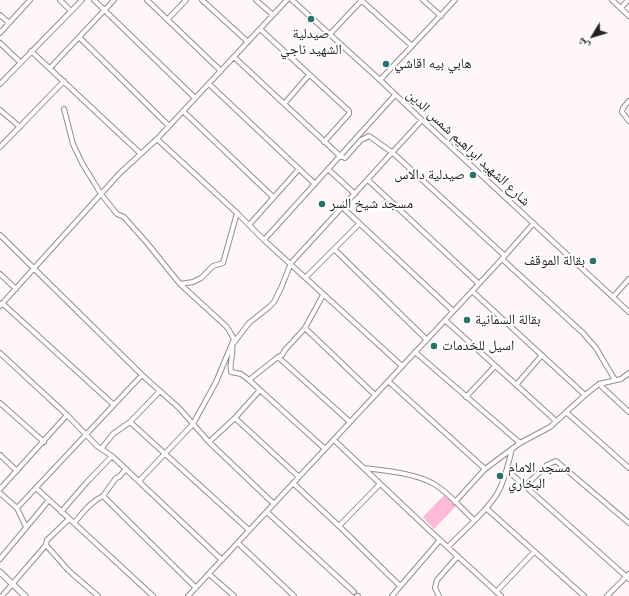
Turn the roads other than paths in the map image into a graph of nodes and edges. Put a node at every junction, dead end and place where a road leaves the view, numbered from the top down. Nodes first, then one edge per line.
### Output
1 (30, 0) edge
2 (60, 0) edge
3 (82, 0) edge
4 (94, 0) edge
5 (114, 0) edge
6 (147, 0) edge
7 (186, 0) edge
8 (202, 0) edge
9 (256, 0) edge
10 (287, 0) edge
11 (292, 0) edge
12 (361, 0) edge
13 (423, 0) edge
14 (455, 0) edge
15 (612, 0) edge
16 (628, 0) edge
17 (621, 8) junction
18 (104, 10) junction
19 (71, 11) junction
20 (0, 15) edge
21 (273, 15) junction
22 (441, 16) junction
23 (629, 16) edge
24 (168, 19) junction
25 (9, 23) junction
26 (260, 29) junction
27 (0, 32) edge
28 (330, 34) junction
29 (79, 37) junction
30 (248, 42) junction
31 (0, 43) edge
32 (412, 46) junction
33 (32, 51) junction
34 (234, 57) junction
35 (20, 62) junction
36 (50, 68) junction
37 (221, 71) junction
38 (309, 76) junction
39 (380, 80) junction
40 (64, 81) junction
41 (0, 84) edge
42 (209, 84) junction
43 (395, 95) junction
44 (195, 98) junction
45 (629, 101) edge
46 (284, 104) junction
47 (64, 109) dead end
48 (0, 110) edge
49 (183, 111) junction
50 (422, 120) junction
51 (629, 121) edge
52 (169, 126) junction
53 (20, 127) junction
54 (157, 139) junction
55 (324, 142) junction
56 (0, 147) edge
57 (394, 153) junction
58 (140, 154) junction
59 (340, 156) junction
60 (299, 169) junction
61 (328, 169) junction
62 (368, 180) junction
63 (315, 184) junction
64 (101, 194) junction
65 (355, 194) junction
66 (273, 197) junction
67 (342, 207) junction
68 (237, 213) junction
69 (360, 224) junction
70 (533, 224) junction
71 (249, 225) junction
72 (0, 235) edge
73 (264, 240) junction
74 (334, 249) junction
75 (503, 258) junction
76 (291, 263) junction
77 (35, 268) junction
78 (0, 274) edge
79 (306, 277) junction
80 (629, 280) edge
81 (180, 284) junction
82 (479, 284) junction
83 (16, 289) junction
84 (472, 291) junction
85 (323, 295) junction
86 (613, 297) junction
87 (1, 305) edge
88 (453, 311) junction
89 (629, 312) edge
90 (445, 320) junction
91 (305, 328) junction
92 (427, 340) junction
93 (232, 345) junction
94 (0, 352) edge
95 (415, 352) junction
96 (542, 355) junction
97 (278, 357) junction
98 (402, 366) junction
99 (496, 366) junction
100 (629, 373) edge
101 (142, 375) junction
102 (250, 380) junction
103 (615, 380) junction
104 (388, 381) junction
105 (599, 384) junction
106 (516, 385) junction
107 (260, 390) junction
108 (160, 391) junction
109 (375, 395) junction
110 (585, 395) junction
111 (466, 397) junction
112 (0, 403) edge
113 (114, 405) junction
114 (566, 412) junction
115 (629, 412) edge
116 (67, 415) junction
117 (235, 418) junction
118 (556, 421) junction
119 (130, 422) junction
120 (350, 422) junction
121 (193, 424) junction
122 (85, 435) junction
123 (334, 440) junction
124 (44, 442) junction
125 (209, 442) junction
126 (520, 443) junction
127 (101, 449) junction
128 (325, 449) junction
129 (512, 449) junction
130 (165, 453) junction
131 (0, 455) edge
132 (112, 456) junction
133 (364, 468) junction
134 (629, 468) edge
135 (126, 469) junction
136 (485, 469) junction
137 (507, 470) junction
138 (17, 472) junction
139 (299, 477) junction
140 (139, 481) junction
141 (293, 483) junction
142 (380, 484) junction
143 (525, 486) junction
144 (36, 488) junction
145 (0, 489) edge
146 (0, 493) edge
147 (103, 496) junction
148 (49, 500) junction
149 (455, 502) junction
150 (274, 504) junction
151 (17, 508) junction
152 (486, 508) junction
153 (61, 512) junction
154 (267, 512) junction
155 (69, 519) junction
156 (474, 520) junction
157 (74, 523) junction
158 (629, 523) edge
159 (339, 526) junction
160 (26, 527) junction
161 (249, 530) junction
162 (440, 540) junction
163 (238, 543) junction
164 (46, 545) junction
165 (448, 547) junction
166 (534, 552) junction
167 (458, 556) junction
168 (0, 559) edge
169 (222, 560) junction
170 (0, 572) edge
171 (210, 574) junction
172 (628, 577) edge
173 (13, 584) junction
174 (400, 586) junction
175 (196, 588) junction
176 (192, 592) junction
177 (496, 592) junction
178 (356, 595) edge
179 (2, 596) edge
180 (25, 596) edge
181 (98, 596) edge
182 (153, 596) edge
183 (188, 596) edge
184 (197, 596) edge
185 (234, 596) edge
186 (294, 596) edge
187 (392, 596) edge
188 (439, 596) edge
189 (501, 596) edge
190 (584, 596) edge
191 (607, 596) edge

1 - 25 street
2 - 19 street
3 - 19 street
4 - 18 street
5 - 18 street
6 - 24 street
7 - 24 street
8 - 30 street
9 - 21 street
10 - 21 street
11 - 28 street, شارع الشهيد ابراهيم شمس الدين
12 - 28 street
12 - 32 street
13 - 22 street
14 - 22 street
15 - 17 street
16 - 17 street
17 - 23 street
18 - 29 street
18 - 44 street
19 - 33 street
20 - 25 street
21 - 26 street
22 - 32 street
24 - 37 street
25 - 27 street
26 - 30 street
26 - 38 street
28 - 39 street, شارع الشهيد ابراهيم شمس الدين
29 - 36 street
29 - 52 street
30 - 34 street
31 - 35 street
32 - 39 street
33 - 35 street
33 - 36 street
34 - 37 street
34 - 46 street
35 - 41 street
36 - 40 street
37 - 42 street
38 - 46 street
38 - 55 street
39 - 43 street, شارع الشهيد ابراهيم شمس الدين
40 - 53 street
40 - 58 street
42 - 44 street
42 - 60 street
43 - 50 street, شارع الشهيد ابراهيم شمس الدين
43 - 59 street
44 - 49 street
45 - 51 street
46 - 55 street
47 - 64 street
48 - 53 street
49 - 52 street
49 - 66 street
50 - 57 street
50 - 70 street, شارع الشهيد ابراهيم شمس الدين
52 - 54 street
53 - 56 street
54 - 58 street
54 - 68 street
55 - 59 street
57 - 59 street
57 - 62 street
57 - 75 street
58 - 64 street
59 - 61 street
60 - 63 street
60 - 66 street
61 - 63 street
61 - 65 street
62 - 65 street
62 - 82 street
63 - 73 street
64 - 77 street
64 - 81 street
65 - 67 street
66 - 71 street
67 - 69 street
67 - 76 street
68 - 71 street
68 - 81 street
69 - 74 street
69 - 88 street
70 - 75 street
70 - 86 street, شارع الشهيد ابراهيم شمس الدين
71 - 73 street
72 - 77 street
73 - 76 street
74 - 79 street
74 - 92 street
75 - 82 street
75 - 103 street
76 - 79 street
76 - 93 street
77 - 83 street
77 - 101 street
78 - 83 street
79 - 85 street
80 - 86 street
81 - 93 street
82 - 84 street
83 - 87 street
84 - 88 street
84 - 96 street
85 - 91 street
85 - 98 street
86 - 89 street, شارع الشهيد ابراهيم شمس الدين
87 - 113 street
88 - 90 street
90 - 92 street
90 - 99 street
91 - 97 street
91 - 109 street
92 - 95 street
93 - 102 street
93 - 121 street
94 - 116 street
95 - 98 street
95 - 111 street
96 - 106 street
96 - 110 street
97 - 102 street
97 - 120 street
98 - 104 street
99 - 106 street
99 - 111 street
100 - 103 street
101 - 108 street
101 - 113 street
102 - 107 street
103 - 105 street
104 - 109 street
104 - 136 street
105 - 110 street
105 - 115 street
106 - 118 street
107 - 117 street
107 - 128 street
108 - 119 street
108 - 121 street
109 - 120 street
110 - 114 street
111 - 126 street
112 - 124 street
113 - 122 street
114 - 118 street
114 - 134 street
116 - 122 street
116 - 124 street
117 - 125 street
117 - 139 street
118 - 126 street
119 - 127 street
119 - 130 street
120 - 123 street
121 - 125 street
121 - 130 street
122 - 127 street
122 - 144 street
123 - 128 street
123 - 133 street
124 - 138 street
125 - 150 street
126 - 129 street
127 - 132 street
128 - 139 street
129 - 136 street
129 - 137 street
130 - 140 street
130 - 161 street
131 - 138 street
132 - 135 street
132 - 153 street
133 - 142 street
133 - 149 street
135 - 140 street
135 - 147 street
136 - 149 street
137 - 143 street
137 - 152 street
138 - 145 street
139 - 141 street
140 - 169 street
141 - 150 street
141 - 159 street
142 - 159 street
142 - 162 street
143 - 158 street
143 - 172 street
144 - 148 street
144 - 151 street
146 - 151 street
147 - 157 street
147 - 175 street
148 - 153 street
148 - 160 street
149 - 156 street
150 - 154 street
151 - 160 street
152 - 156 street
152 - 166 street
153 - 155 street
154 - 161 street
154 - 178 street
155 - 157 street
155 - 164 street
156 - 165 street
157 - 182 street
159 - 174 street
160 - 168 street
161 - 163 street
162 - 165 street
162 - 174 street
163 - 169 street
163 - 186 street
164 - 173 street
164 - 181 street
165 - 167 street
166 - 177 street
166 - 190 street
167 - 177 street
167 - 188 street
169 - 171 street
170 - 173 street
171 - 175 street
171 - 185 street
172 - 191 street
173 - 179 street
173 - 180 street
174 - 187 street
175 - 176 street
176 - 183 street
176 - 184 street
177 - 189 street

